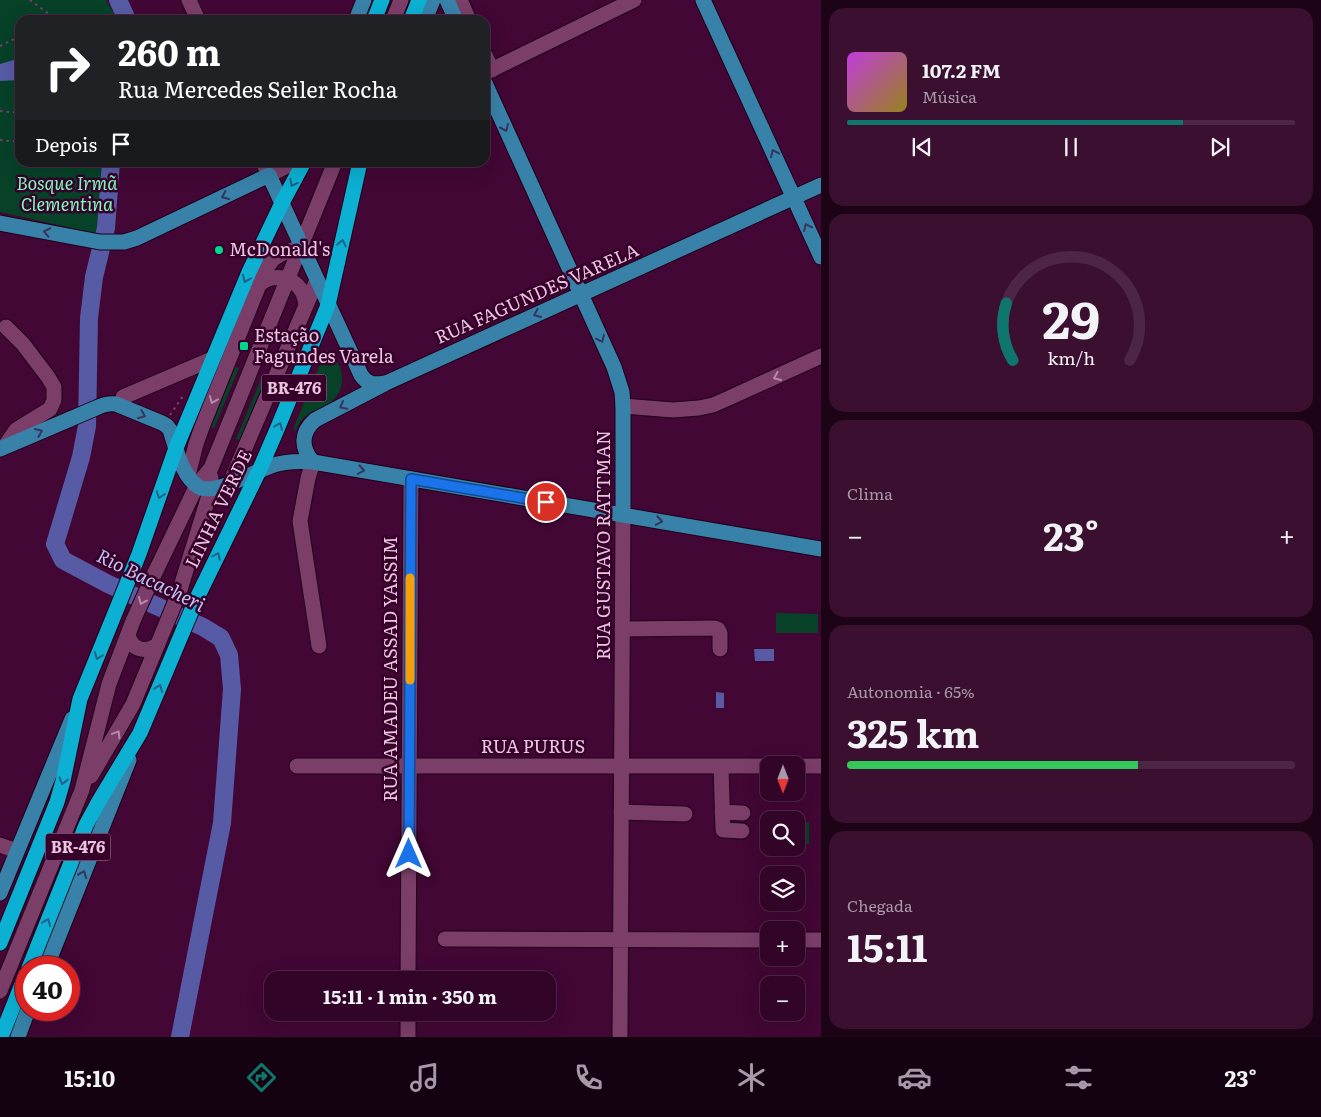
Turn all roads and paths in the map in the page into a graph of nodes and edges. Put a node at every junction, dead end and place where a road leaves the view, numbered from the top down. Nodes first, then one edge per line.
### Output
1 (30, 0) edge
2 (189, 0) edge
3 (364, 0) edge
4 (382, 0) edge
5 (401, 0) edge
6 (419, 0) edge
7 (433, 0) edge
8 (447, 0) edge
9 (460, 0) edge
10 (634, 0) edge
11 (704, 0) edge
12 (49, 15) edge
13 (196, 15) edge
14 (358, 15) edge
15 (376, 15) edge
16 (395, 15) edge
17 (412, 15) edge
18 (427, 15) edge
19 (454, 15) edge
20 (467, 15) edge
21 (15, 38) edge
22 (0, 46) edge
23 (490, 74) edge
24 (490, 83) edge
25 (0, 111) edge
26 (15, 112) edge
27 (0, 140) edge
28 (15, 142) edge
29 (301, 167) edge
30 (333, 167) edge
31 (359, 167) edge
32 (366, 167) edge
33 (266, 169) edge
34 (821, 185) edge
35 (794, 198) junction
36 (282, 203) junction
37 (348, 216) junction
38 (0, 223) edge
39 (302, 246) junction
40 (821, 256) edge
41 (288, 279) junction
42 (317, 280) junction
43 (259, 285) junction
44 (581, 294) junction
45 (306, 304) junction
46 (328, 305) junction
47 (6, 327) dead end
48 (821, 356) edge
49 (212, 358) junction
50 (386, 383) junction
51 (185, 394) dead end
52 (123, 397) dead end
53 (623, 406) junction
54 (170, 415) dead end
55 (196, 444) junction
56 (3, 448) edge
57 (176, 448) junction
58 (240, 458) junction
59 (313, 462) junction
60 (212, 468) junction
61 (260, 470) junction
62 (411, 479) junction
63 (199, 483) junction
64 (230, 483) junction
65 (623, 515) junction
66 (821, 549) edge
67 (131, 628) junction
68 (622, 629) junction
69 (160, 638) junction
70 (319, 646) dead end
71 (720, 649) dead end
72 (80, 699) junction
73 (140, 733) junction
74 (297, 766) dead end
75 (410, 766) junction
76 (622, 766) junction
77 (721, 766) junction
78 (760, 766) edge
79 (805, 766) edge
80 (821, 766) edge
81 (82, 790) junction
82 (621, 812) junction
83 (722, 812) junction
84 (743, 813) dead end
85 (685, 814) dead end
86 (742, 831) dead end
87 (0, 844) edge
88 (17, 851) junction
89 (4, 872) edge
90 (0, 893) edge
91 (445, 939) dead end
92 (620, 939) junction
93 (760, 940) edge
94 (805, 940) edge
95 (821, 940) edge
96 (0, 943) edge
97 (34, 956) edge
98 (51, 956) edge
99 (408, 971) edge
100 (0, 991) edge
101 (15, 1002) edge
102 (24, 1021) edge
103 (408, 1021) edge
104 (18, 1036) edge
105 (1, 1037) edge
106 (408, 1037) edge
107 (620, 1037) edge

1 - 12 path
2 - 13 street
3 - 14 main road
4 - 15 highway
5 - 16 street
6 - 17 highway
7 - 18 main road
8 - 19 main road
9 - 20 street
10 - 23 street
35 -> 11 main road
21 - 22 path
24 -> 44 main road, RUA GUSTAVO RATTMAN
25 - 26 path
27 - 28 path
29 -> 36 highway, BR-476
30 - 39 street
31 - 37 highway, LINHA VERDE / BR-476
32 - 37 main road
33 - 36 main road
33 -> 38 main road
34 - 35 main road, RUA FAGUNDES VARELA
40 -> 35 main road
35 - 44 main road, RUA FAGUNDES VARELA
36 - 39 main road
36 -> 49 highway, BR-476
46 -> 37 highway, LINHA VERDE / BR-476
39 - 41 street
39 - 42 main road
39 - 43 street
41 - 43 street
41 - 45 street
41 - 60 street
42 - 45 street
42 - 46 main road
43 -> 55 street
44 -> 50 main road, RUA FAGUNDES VARELA
44 -> 53 main road, RUA GUSTAVO RATTMAN
45 - 58 street
46 - 50 main road
61 -> 46 highway, LINHA VERDE / BR-476
47 - 56 street
48 -> 53 street
49 - 52 street
49 - 57 highway, BR-476
50 -> 59 main road, RUA FAGUNDES VARELA
51 - 54 path
53 - 65 main road, RUA GUSTAVO RATTMAN
55 - 60 street
55 - 63 street
56 -> 57 main road
57 - 63 main road
57 -> 72 highway, BR-476
58 - 60 street
58 - 64 street
59 - 61 main road
59 -> 62 main road
59 - 70 street
60 - 63 street
61 - 64 main road
73 -> 61 highway, LINHA VERDE / BR-476
62 - 65 main road
62 - 75 street, RUA AMADEU ASSAD YASSIM
63 - 64 main road
63 -> 67 street
63 - 69 street
65 -> 66 main road
65 - 68 street, RUA GUSTAVO RATTMAN
67 - 69 street
67 - 81 street
68 - 71 street
68 - 76 street, RUA GUSTAVO RATTMAN
81 -> 69 street
72 - 88 main road
72 -> 96 highway, BR-476
97 -> 73 highway, LINHA VERDE / BR-476
98 -> 73 main road
74 - 75 street, RUA PURUS
75 - 76 street, RUA PURUS
75 - 99 street, RUA AMADEU ASSAD YASSIM
76 - 77 street, RUA PURUS
76 - 82 street, RUA GUSTAVO RATTMAN
77 - 78 street, RUA PURUS
77 - 83 street
79 - 80 street
81 - 100 street
82 - 85 street
82 - 92 street, RUA GUSTAVO RATTMAN
83 - 84 street
83 - 86 street
87 - 88 street
88 - 89 main road
89 - 90 main road
91 - 92 street
92 - 93 street
92 - 107 street, RUA GUSTAVO RATTMAN
94 - 95 street
101 - 105 highway
102 - 104 main road
103 - 106 street

